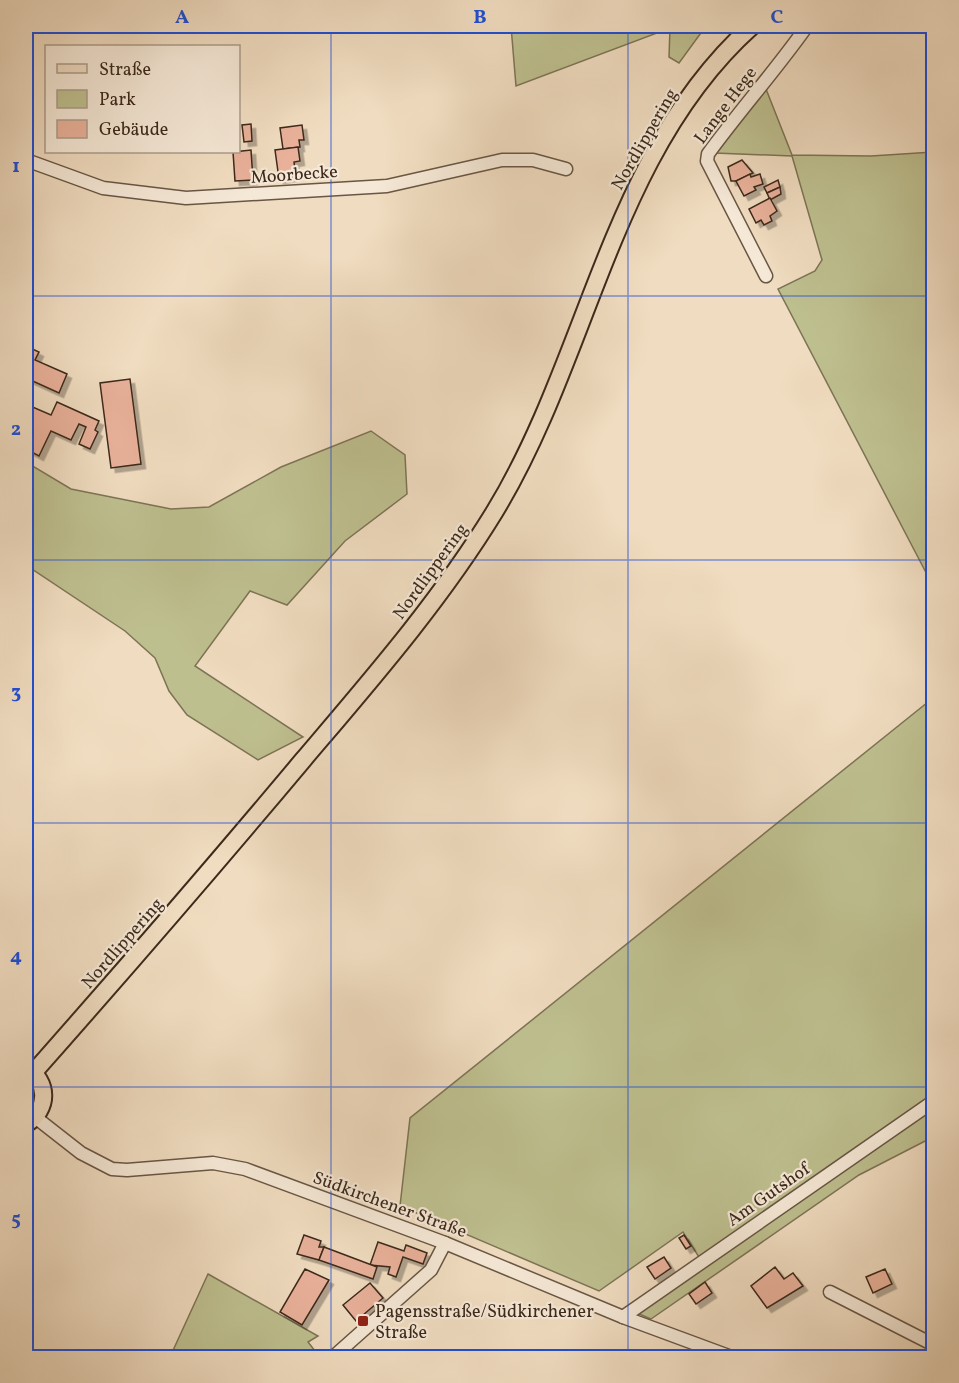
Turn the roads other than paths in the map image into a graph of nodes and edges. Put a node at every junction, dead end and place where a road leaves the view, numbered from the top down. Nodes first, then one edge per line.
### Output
1 (752, 26) edge
2 (807, 26) edge
3 (26, 160) edge
4 (566, 169) dead end
5 (766, 276) dead end
6 (30, 1069) edge
7 (933, 1101) edge
8 (30, 1120) edge
9 (445, 1243) junction
10 (830, 1292) dead end
11 (623, 1317) junction
12 (933, 1345) edge
13 (332, 1358) edge
14 (734, 1358) edge

1 - 6 main road, Nordlippering
2 - 5 street, Lange Hege
3 - 4 street, Moorbecke
6 - 8 main road
7 - 11 street, Am Gutshof
8 - 9 street, Südkirchener Straße
9 - 11 street, Südkirchener Straße
9 - 13 street
10 - 12 street
11 - 14 street, Südkirchener Straße

